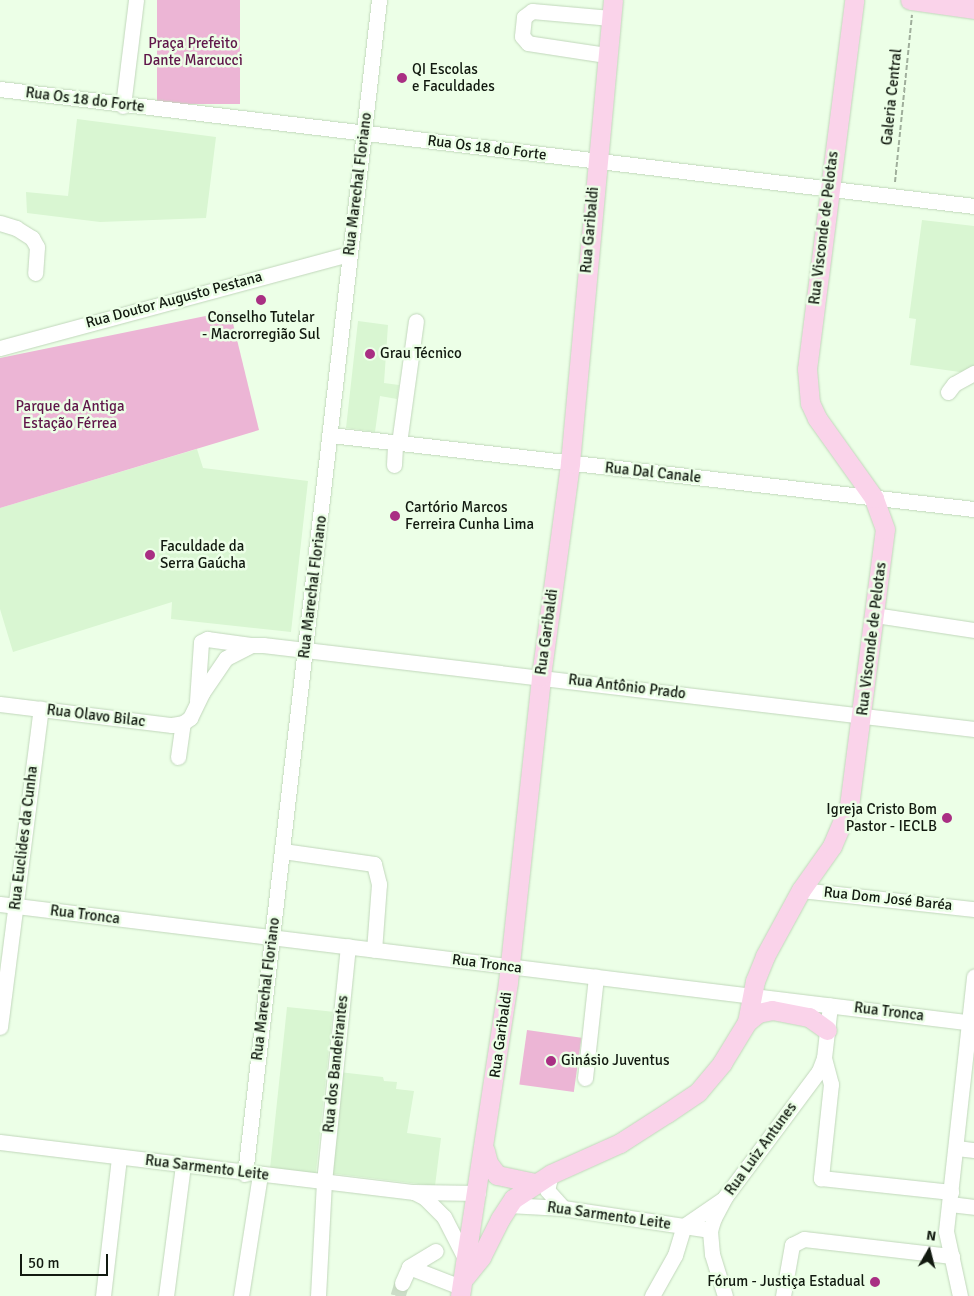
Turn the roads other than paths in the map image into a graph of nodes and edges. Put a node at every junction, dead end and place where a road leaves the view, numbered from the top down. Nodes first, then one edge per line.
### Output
1 (136, 0) edge
2 (380, 0) edge
3 (854, 0) edge
4 (912, 0) edge
5 (974, 8) edge
6 (612, 9) edge
7 (606, 55) junction
8 (0, 89) edge
9 (123, 106) junction
10 (363, 133) junction
11 (596, 162) junction
12 (828, 189) junction
13 (974, 206) edge
14 (0, 223) edge
15 (349, 254) junction
16 (35, 273) dead end
17 (416, 321) dead end
18 (0, 348) edge
19 (974, 373) edge
20 (948, 392) dead end
21 (331, 435) junction
22 (397, 443) junction
23 (570, 463) junction
24 (394, 465) dead end
25 (874, 498) junction
26 (974, 509) edge
27 (875, 616) junction
28 (974, 630) edge
29 (251, 645) junction
30 (306, 648) junction
31 (541, 676) junction
32 (197, 703) junction
33 (0, 704) edge
34 (41, 709) junction
35 (862, 718) junction
36 (187, 720) junction
37 (974, 729) edge
38 (178, 758) dead end
39 (283, 851) junction
40 (801, 890) junction
41 (0, 904) edge
42 (16, 906) junction
43 (974, 908) edge
44 (273, 938) junction
45 (348, 946) junction
46 (374, 950) junction
47 (510, 966) junction
48 (596, 977) junction
49 (974, 977) edge
50 (752, 996) junction
51 (830, 1005) junction
52 (748, 1022) junction
53 (971, 1022) edge
54 (0, 1027) edge
55 (826, 1030) junction
56 (824, 1058) junction
57 (585, 1078) dead end
58 (0, 1142) edge
59 (957, 1148) junction
60 (485, 1150) junction
61 (974, 1150) edge
62 (119, 1157) junction
63 (183, 1165) junction
64 (252, 1174) junction
65 (543, 1178) junction
66 (324, 1182) junction
67 (414, 1192) junction
68 (478, 1193) junction
69 (725, 1197) junction
70 (950, 1198) junction
71 (508, 1205) junction
72 (974, 1206) edge
73 (563, 1208) junction
74 (684, 1226) junction
75 (710, 1230) junction
76 (436, 1251) dead end
77 (952, 1256) junction
78 (409, 1267) junction
79 (464, 1281) edge
80 (402, 1283) tunnel mouth
81 (103, 1296) edge
82 (166, 1296) edge
83 (241, 1296) edge
84 (318, 1296) edge
85 (652, 1296) edge
86 (725, 1296) edge
87 (783, 1296) edge
88 (960, 1296) edge

1 - 9 street
2 - 10 street, Rua Marechal Floriano
3 - 12 main road, Rua Visconde de Pelotas
4 - 5 main road
6 - 7 main road, Rua Garibaldi
6 - 7 street
7 - 11 main road, Rua Garibaldi
8 - 9 street, Rua Os 18 do Forte
9 - 10 street, Rua Os 18 do Forte
10 - 11 street, Rua Os 18 do Forte
10 - 15 street, Rua Marechal Floriano
11 - 12 street, Rua Os 18 do Forte
11 - 23 main road, Rua Garibaldi
12 - 13 street, Rua Os 18 do Forte
12 - 25 main road, Rua Visconde de Pelotas
14 - 16 street
15 - 18 street, Rua Doutor Augusto Pestana
15 - 21 street, Rua Marechal Floriano
17 - 22 street
19 - 20 street
21 - 22 street, Rua Dal Canale
21 - 30 street, Rua Marechal Floriano
22 - 23 street, Rua Dal Canale
22 - 24 street
23 - 25 street, Rua Dal Canale
23 - 31 main road, Rua Garibaldi
25 - 26 street, Rua Dal Canale
25 - 27 main road, Rua Visconde de Pelotas
27 - 28 street
27 - 35 main road, Rua Visconde de Pelotas
29 - 30 street, Rua Antônio Prado
29 - 32 street, Rua Antônio Prado
29 - 32 street, Rua Antônio Prado
30 - 31 street, Rua Antônio Prado
30 - 39 street, Rua Marechal Floriano
31 - 35 street, Rua Antônio Prado
31 - 47 main road, Rua Garibaldi
32 - 36 street, Rua Antônio Prado
33 - 34 street, Rua Olavo Bilac
34 - 36 street, Rua Olavo Bilac
34 - 42 street, Rua Euclides da Cunha
35 - 37 street, Rua Antônio Prado
35 - 40 main road, Rua Visconde de Pelotas
36 - 38 street, Rua Antônio Prado
39 - 44 street, Rua Marechal Floriano
39 - 46 street
40 - 43 street, Rua Dom José Baréa
40 - 50 main road, Rua Visconde de Pelotas
41 - 42 street, Rua Tronca
42 - 44 street, Rua Tronca
42 - 54 street, Rua Euclides da Cunha
44 - 45 street, Rua Tronca
44 - 64 street, Rua Marechal Floriano
45 - 46 street, Rua Tronca
45 - 66 street, Rua dos Bandeirantes
46 - 47 street, Rua Tronca
47 - 48 street, Rua Tronca
47 - 60 main road, Rua Garibaldi
48 - 50 street, Rua Tronca
48 - 57 street
49 - 53 street
50 - 51 street, Rua Tronca
50 - 52 main road, Rua Visconde de Pelotas
51 - 53 street, Rua Tronca
51 - 55 street, Rua Luiz Antunes
52 - 55 main road
52 - 65 main road, Rua Visconde de Pelotas
53 - 59 street
55 - 56 street, Rua Luiz Antunes
56 - 69 street, Rua Luiz Antunes
56 - 70 street
58 - 62 street, Rua Sarmento Leite
59 - 61 street
59 - 70 street
60 - 65 main road
60 - 68 main road, Rua Garibaldi
62 - 63 street, Rua Sarmento Leite
62 - 81 street
63 - 64 street, Rua Sarmento Leite
63 - 82 street
64 - 66 street, Rua Sarmento Leite
64 - 83 street, Rua Marechal Floriano
65 - 71 main road, Rua Visconde de Pelotas
65 - 73 street
66 - 67 street, Rua Sarmento Leite
66 - 84 street, Rua dos Bandeirantes
67 - 68 street, Rua Sarmento Leite
67 - 79 street
68 - 79 main road, Rua Garibaldi
69 - 74 street
69 - 75 street, Rua Luiz Antunes
70 - 72 street
70 - 77 street
71 - 73 street, Rua Sarmento Leite
71 - 79 main road, Rua Visconde de Pelotas
73 - 74 street, Rua Sarmento Leite
74 - 75 street, Rua Sarmento Leite
74 - 85 street
75 - 86 street, Rua Luiz Antunes
76 - 78 street
77 - 87 street
77 - 88 street
78 - 79 street
78 - 80 street

